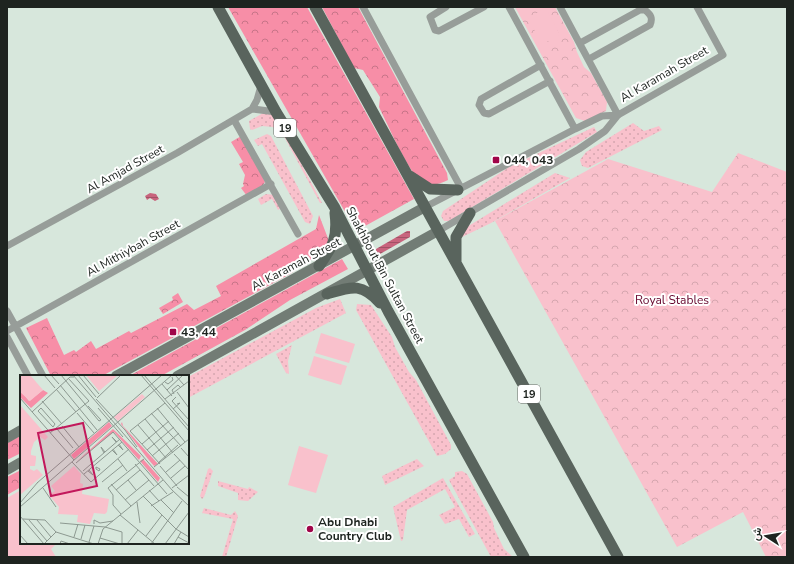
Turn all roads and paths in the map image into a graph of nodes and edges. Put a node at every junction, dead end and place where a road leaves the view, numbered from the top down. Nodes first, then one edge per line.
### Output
1 (218, 7) edge
2 (315, 7) edge
3 (363, 7) edge
4 (446, 7) edge
5 (484, 7) edge
6 (509, 7) edge
7 (560, 7) edge
8 (697, 7) edge
9 (580, 43) junction
10 (589, 59) junction
11 (541, 65) junction
12 (550, 81) junction
13 (261, 86) junction
14 (253, 109) junction
15 (276, 112) junction
16 (618, 115) junction
17 (234, 120) junction
18 (575, 129) junction
19 (407, 174) junction
20 (270, 184) junction
21 (459, 189) junction
22 (425, 207) junction
23 (335, 208) junction
24 (470, 212) junction
25 (438, 231) junction
26 (298, 234) dead end
27 (7, 246) edge
28 (356, 247) junction
29 (457, 264) junction
30 (319, 266) junction
31 (367, 270) junction
32 (327, 294) junction
33 (7, 311) edge
34 (388, 312) junction
35 (15, 326) junction
36 (7, 331) edge
37 (7, 337) edge
38 (27, 375) edge
39 (42, 375) edge
40 (118, 375) edge
41 (179, 375) edge
42 (20, 431) edge
43 (7, 438) edge
44 (20, 463) edge
45 (7, 470) edge
46 (524, 557) edge
47 (618, 557) edge

1 - 13 main road, Shakhbout Bin Sultan Street / 19
2 - 19 main road, 19
3 - 21 street
4 - 5 street
6 - 11 street
7 - 9 street
8 - 16 street, Al Karamah Street
9 - 10 street
9 - 10 street
10 - 16 street
11 - 12 street
11 - 12 street
12 - 18 street
13 - 14 street
13 - 15 main road, Shakhbout Bin Sultan Street / 19
14 - 15 street
14 - 17 street, Al Amjad Street
15 - 23 main road, Shakhbout Bin Sultan Street / 19
16 - 18 street, Al Karamah Street
16 - 24 street, Al Karamah Street
17 - 20 street
17 - 27 street, Al Amjad Street
18 - 21 street, Al Karamah Street
19 - 21 main road
19 - 22 main road, 19
20 - 26 street
20 - 35 street, Al Mithiybah Street
21 - 22 street, Al Karamah Street
22 - 25 main road, 19
22 - 28 main road, Al Karamah Street
23 - 28 main road, Shakhbout Bin Sultan Street / 19
23 - 30 main road
24 - 25 street, Al Karamah Street
24 - 29 main road
25 - 29 main road, 19
25 - 31 main road, Al Karamah Street
28 - 30 main road, Al Karamah Street
28 - 31 main road, Shakhbout Bin Sultan Street / 19
29 - 47 main road, 19
30 - 40 main road, Al Karamah Street
31 - 32 main road, Al Karamah Street
31 - 34 main road, Shakhbout Bin Sultan Street / 19
32 - 34 main road
32 - 41 main road, Al Karamah Street
33 - 35 street
34 - 46 main road, Shakhbout Bin Sultan Street / 19
35 - 36 street, Al Mithiybah Street
35 - 39 street
37 - 38 street
42 - 43 main road
44 - 45 main road

